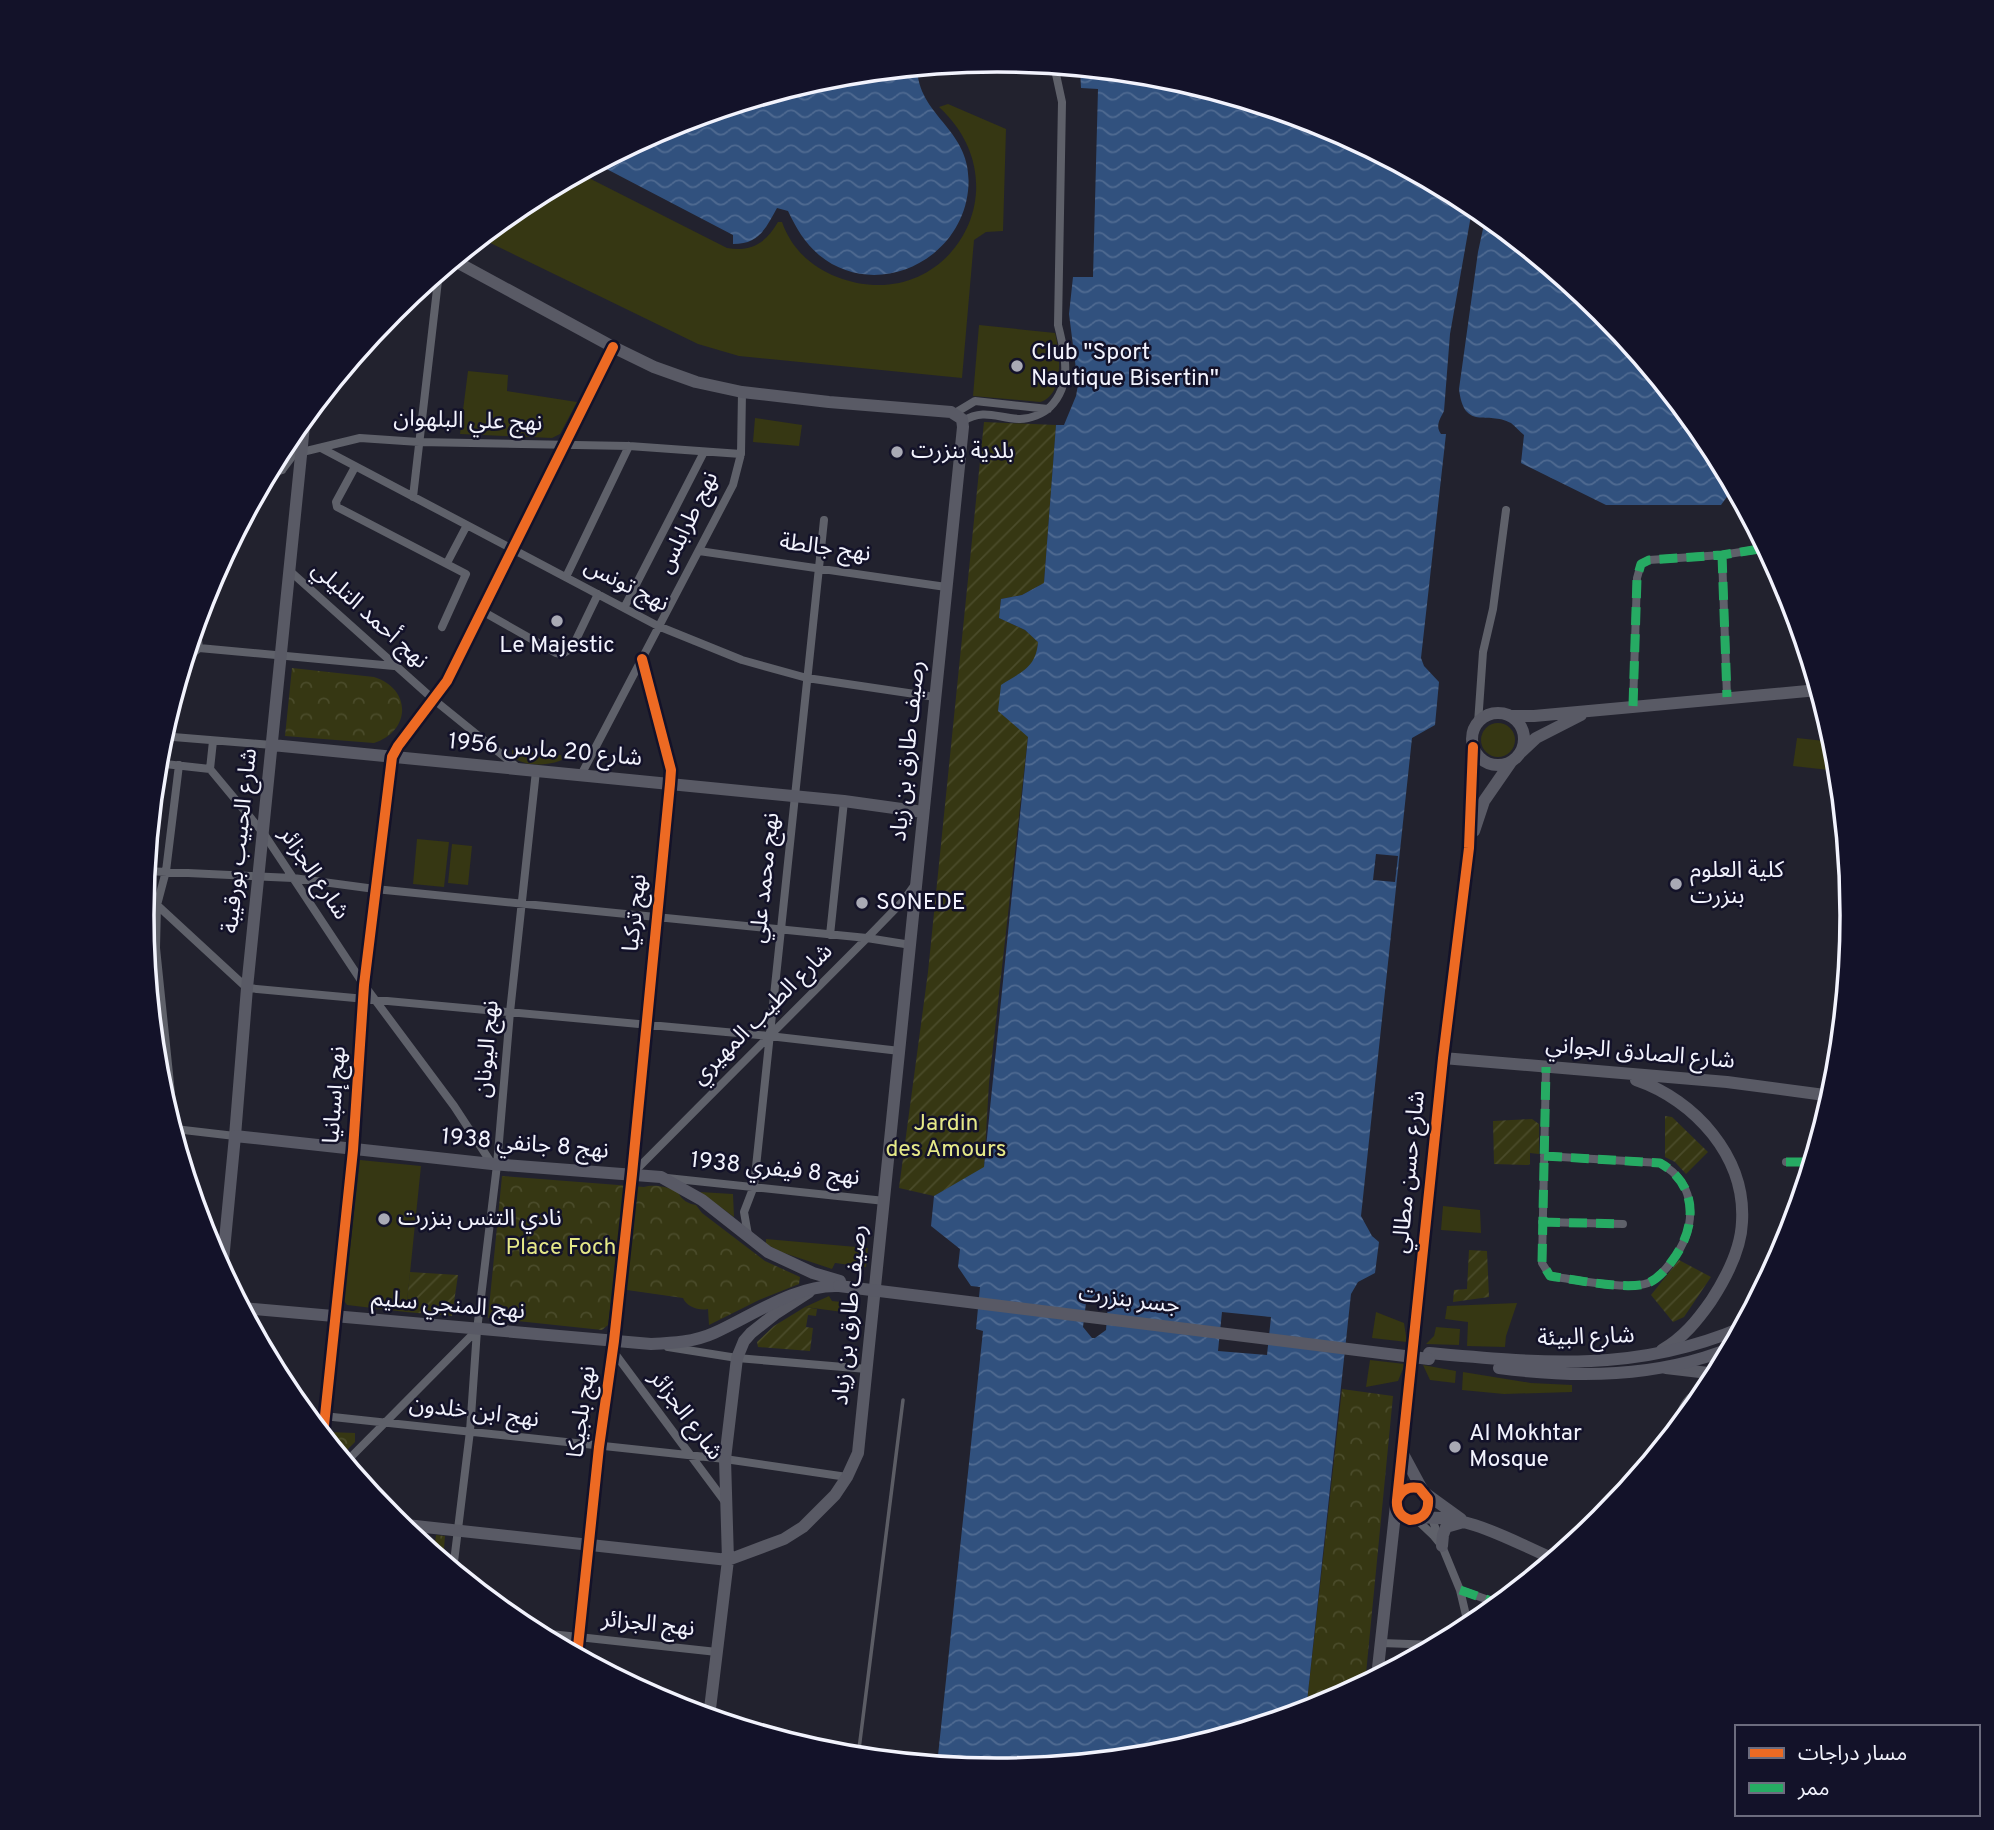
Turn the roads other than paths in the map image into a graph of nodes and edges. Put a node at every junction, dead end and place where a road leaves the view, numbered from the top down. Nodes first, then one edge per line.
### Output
1 (1056, 74) edge
2 (461, 264) edge
3 (438, 284) edge
4 (613, 347) junction
5 (742, 392) junction
6 (1048, 409) junction
7 (959, 417) junction
8 (300, 441) edge
9 (419, 442) junction
10 (566, 444) junction
11 (629, 446) junction
12 (321, 448) junction
13 (704, 452) junction
14 (292, 453) edge
15 (298, 453) junction
16 (741, 454) junction
17 (355, 467) junction
18 (282, 470) edge
19 (412, 497) junction
20 (1506, 510) dead end
21 (824, 520) dead end
22 (467, 525) junction
23 (513, 549) junction
24 (1756, 549) edge
25 (699, 551) junction
26 (1721, 555) junction
27 (447, 563) junction
28 (818, 567) junction
29 (290, 572) junction
30 (566, 577) junction
31 (946, 587) junction
32 (598, 594) junction
33 (624, 608) junction
34 (482, 611) junction
35 (659, 626) junction
36 (442, 627) dead end
37 (199, 648) edge
38 (282, 654) junction
39 (642, 659) junction
40 (394, 666) junction
41 (807, 678) junction
42 (1809, 688) edge
43 (935, 696) junction
44 (1727, 697) junction
45 (433, 699) junction
46 (1633, 706) junction
47 (1591, 711) junction
48 (1510, 716) junction
49 (1478, 723) junction
50 (173, 737) edge
51 (213, 741) junction
52 (272, 745) junction
53 (1473, 747) junction
54 (392, 757) junction
55 (1515, 758) junction
56 (168, 764) edge
57 (178, 765) junction
58 (210, 769) junction
59 (519, 769) junction
60 (536, 771) junction
61 (581, 775) junction
62 (670, 784) junction
63 (796, 796) junction
64 (844, 801) junction
65 (923, 813) junction
66 (264, 834) junction
67 (1469, 848) junction
68 (156, 871) edge
69 (166, 871) junction
70 (259, 878) junction
71 (293, 878) junction
72 (917, 881) junction
73 (375, 889) junction
74 (154, 902) edge
75 (522, 904) junction
76 (157, 905) junction
77 (656, 917) junction
78 (782, 930) junction
79 (830, 934) junction
80 (867, 938) junction
81 (911, 945) junction
82 (364, 985) junction
83 (247, 988) junction
84 (363, 999) junction
85 (376, 1000) junction
86 (510, 1012) junction
87 (646, 1026) junction
88 (769, 1036) junction
89 (900, 1051) junction
90 (1443, 1058) junction
91 (1546, 1067) junction
92 (1620, 1074) junction
93 (170, 1078) edge
94 (1821, 1094) edge
95 (181, 1130) edge
96 (235, 1136) junction
97 (353, 1150) junction
98 (1544, 1156) junction
99 (1786, 1162) dead end
100 (1803, 1162) edge
101 (494, 1164) junction
102 (632, 1174) junction
103 (661, 1177) junction
104 (754, 1186) junction
105 (885, 1201) junction
106 (1542, 1222) junction
107 (1623, 1224) dead end
108 (749, 1238) junction
109 (224, 1251) edge
110 (821, 1284) junction
111 (252, 1309) edge
112 (337, 1316) junction
113 (477, 1330) junction
114 (1729, 1333) edge
115 (651, 1344) junction
116 (613, 1346) junction
117 (1717, 1352) edge
118 (1429, 1356) joint
119 (737, 1358) junction
120 (1656, 1361) junction
121 (867, 1369) junction
122 (1705, 1371) edge
123 (319, 1415) edge
124 (325, 1416) junction
125 (386, 1422) junction
126 (324, 1423) edge
127 (470, 1431) junction
128 (599, 1447) junction
129 (1402, 1452) junction
130 (692, 1455) junction
131 (351, 1457) edge
132 (725, 1459) junction
133 (847, 1477) junction
134 (1396, 1502) junction
135 (727, 1504) junction
136 (1422, 1509) junction
137 (1465, 1523) junction
138 (417, 1526) edge
139 (457, 1531) junction
140 (1394, 1532) junction
141 (589, 1545) junction
142 (1442, 1546) junction
143 (1545, 1555) edge
144 (454, 1560) edge
145 (728, 1560) junction
146 (1460, 1590) junction
147 (1488, 1600) edge
148 (1466, 1615) edge
149 (559, 1635) edge
150 (579, 1637) junction
151 (1381, 1643) junction
152 (1420, 1644) edge
153 (578, 1647) edge
154 (717, 1652) junction
155 (1378, 1667) edge
156 (710, 1707) edge

1 - 6 street
2 - 4 street
3 - 9 street
4 - 5 street
4 - 10 street
5 - 7 street
5 - 16 street, نهج طرابلس
6 - 7 street
6 - 7 street
7 - 31 street, رصيف طارق بن زياد
8 - 15 street, شارع الحبيب بورقيبة
9 - 10 street, نهج علي البلهوان
9 - 12 street, نهج علي البلهوان
9 - 19 street
10 - 11 street, نهج علي البلهوان
10 - 23 street
11 - 13 street, نهج علي البلهوان
11 - 30 street
12 - 15 street, نهج علي البلهوان
12 - 17 street, نهج تونس
13 - 16 street, نهج علي البلهوان
13 - 33 street
14 - 15 street
15 - 18 street
15 - 29 street, شارع الحبيب بورقيبة
16 - 25 street, نهج طرابلس
17 - 19 street, نهج تونس
17 - 27 street
19 - 22 street, نهج تونس
20 - 49 street
21 - 28 street, نهج محمد علي
22 - 23 street, نهج تونس
22 - 27 street
23 - 30 street, نهج تونس
23 - 34 street
24 - 26 street
25 - 28 street, نهج جالطة
25 - 35 street, نهج طرابلس
26 - 44 street
26 - 46 street
27 - 36 street
28 - 31 street, نهج جالطة
28 - 41 street, نهج محمد علي
29 - 38 street, شارع الحبيب بورقيبة
29 - 40 street, نهج أحمد التليلي
30 - 32 street, نهج تونس
31 - 43 street, رصيف طارق بن زياد
32 - 33 street, نهج تونس
32 - 34 street
33 - 35 street, نهج تونس
34 - 45 street
35 - 39 street, نهج طرابلس
35 - 41 street, نهج تونس
37 - 38 street
38 - 40 street
38 - 52 street, شارع الحبيب بورقيبة
39 - 61 street, نهج طرابلس
39 - 62 street, نهج تركيا
40 - 45 street, نهج أحمد التليلي
41 - 43 street, نهج تونس
41 - 63 street, نهج محمد علي
42 - 44 street
43 - 65 street, رصيف طارق بن زياد
44 - 46 street
45 - 54 street
45 - 59 street, نهج أحمد التليلي
46 - 47 street
47 - 48 street
47 - 55 street
48 - 49 street
48 - 55 street
49 - 53 street
50 - 51 street, شارع 20 مارس 1956
51 - 52 street, شارع 20 مارس 1956
51 - 58 street
52 - 54 street, شارع 20 مارس 1956
52 - 66 street, شارع الحبيب بورقيبة
53 - 55 street
53 - 67 street
54 - 59 street, شارع 20 مارس 1956
54 - 73 street, نهج إسبانيا
55 - 67 street
56 - 57 street
57 - 58 street
57 - 69 street
58 - 66 street, شارع الجزائر
59 - 60 street, شارع 20 مارس 1956
60 - 61 street, شارع 20 مارس 1956
60 - 75 street, نهج اليونان
61 - 62 street, شارع 20 مارس 1956
62 - 63 street, شارع 20 مارس 1956
62 - 77 street, نهج تركيا
63 - 64 street, شارع 20 مارس 1956
63 - 78 street, نهج محمد علي
64 - 65 street, شارع 20 مارس 1956
64 - 79 street
65 - 72 street, رصيف طارق بن زياد
66 - 70 street, شارع الحبيب بورقيبة
66 - 71 street, شارع الجزائر
67 - 90 street, شارع حسن مطالي
68 - 69 street
69 - 70 street
69 - 76 street
70 - 71 street
70 - 83 street, شارع الحبيب بورقيبة
71 - 73 street
71 - 82 street, شارع الجزائر
72 - 80 street, شارع الطيب المهيري
72 - 81 street, رصيف طارق بن زياد
73 - 75 street
73 - 82 street, نهج إسبانيا
74 - 76 street
75 - 77 street
75 - 86 street, نهج اليونان
76 - 83 street
76 - 93 street
77 - 78 street
77 - 87 street, نهج تركيا
78 - 79 street
78 - 88 street, نهج محمد علي
79 - 80 street
80 - 81 street
80 - 88 street, شارع الطيب المهيري
81 - 89 street, رصيف طارق بن زياد
82 - 84 street, نهج إسبانيا
82 - 85 street, شارع الجزائر
83 - 84 street
83 - 96 street, شارع الحبيب بورقيبة
84 - 85 street
84 - 97 street, نهج إسبانيا
85 - 86 street
85 - 101 street, شارع الجزائر
86 - 87 street
86 - 101 street, نهج اليونان
87 - 88 street
87 - 102 street, نهج تركيا
88 - 89 street
88 - 102 street, شارع الطيب المهيري
88 - 104 street, نهج محمد علي
89 - 105 street, رصيف طارق بن زياد
90 - 91 street, شارع الصادق الجواني
90 - 129 street, شارع حسن مطالي
91 - 92 street, شارع الصادق الجواني
91 - 98 street
92 - 94 street, شارع الصادق الجواني
92 - 120 street
95 - 96 street
96 - 97 main road, نهج 8 جانفي 1938
96 - 109 main road, شارع الحبيب بورقيبة
97 - 101 main road, نهج 8 جانفي 1938
97 - 112 street, نهج إسبانيا
98 - 106 street
98 - 106 street
99 - 100 street
101 - 102 main road, نهج 8 جانفي 1938
101 - 113 street, نهج اليونان
102 - 103 main road, نهج 8 جانفي 1938
102 - 116 street, نهج بلجيكا
103 - 104 street, نهج 8 فيفري 1938
103 - 108 main road, نهج 8 جانفي 1938
104 - 105 street, نهج 8 فيفري 1938
104 - 108 street, نهج محمد علي
105 - 121 street, رصيف طارق بن زياد
106 - 107 street
108 - 110 main road, نهج 8 جانفي 1938
110 - 115 main road, نهج المنجي سليم
110 - 118 main road, جسر بنزرت, bridge
110 - 119 street
111 - 112 main road, نهج المنجي سليم
112 - 113 main road, نهج المنجي سليم
112 - 124 street, نهج إسبانيا
113 - 116 main road, نهج المنجي سليم
113 - 125 street
113 - 127 street, نهج اليونان
114 - 120 main road, شارع البيئة
115 - 116 main road, نهج المنجي سليم
115 - 119 street, نهج المنجي سليم
116 - 128 street, نهج بلجيكا
116 - 130 street, شارع الجزائر
117 - 120 main road, شارع البيئة
118 - 120 main road, شارع البيئة
119 - 121 street, نهج المنجي سليم
119 - 132 street
120 - 122 street
121 - 133 street, رصيف طارق بن زياد
123 - 124 street, نهج ابن خلدون
124 - 125 street, نهج ابن خلدون
124 - 126 street, نهج إسبانيا
125 - 127 street, نهج ابن خلدون
125 - 131 street
127 - 128 street, نهج ابن خلدون
127 - 139 street, نهج اليونان
128 - 130 street, نهج ابن خلدون
128 - 141 street, نهج بلجيكا
129 - 134 street, شارع حسن مطالي
129 - 136 street
130 - 132 street, نهج ابن خلدون
130 - 135 street, شارع الجزائر
132 - 133 street, نهج ابن خلدون
132 - 135 street
133 - 145 street, رصيف طارق بن زياد
134 - 136 street
134 - 136 street
134 - 140 street, شارع حسن مطالي
135 - 145 street
136 - 137 street
136 - 137 street
136 - 140 street
136 - 142 street
136 - 142 street
137 - 142 street
137 - 143 street
138 - 139 street
139 - 141 street
139 - 144 street, نهج اليونان
140 - 151 street, شارع حسن مطالي
141 - 145 street
141 - 150 street, نهج بلجيكا
142 - 146 street
145 - 154 street
146 - 147 street
146 - 148 street
149 - 150 street, نهج الجزائر
150 - 153 street, نهج بلجيكا
150 - 154 street, نهج الجزائر
151 - 152 street
151 - 155 street, شارع حسن مطالي
154 - 156 street

